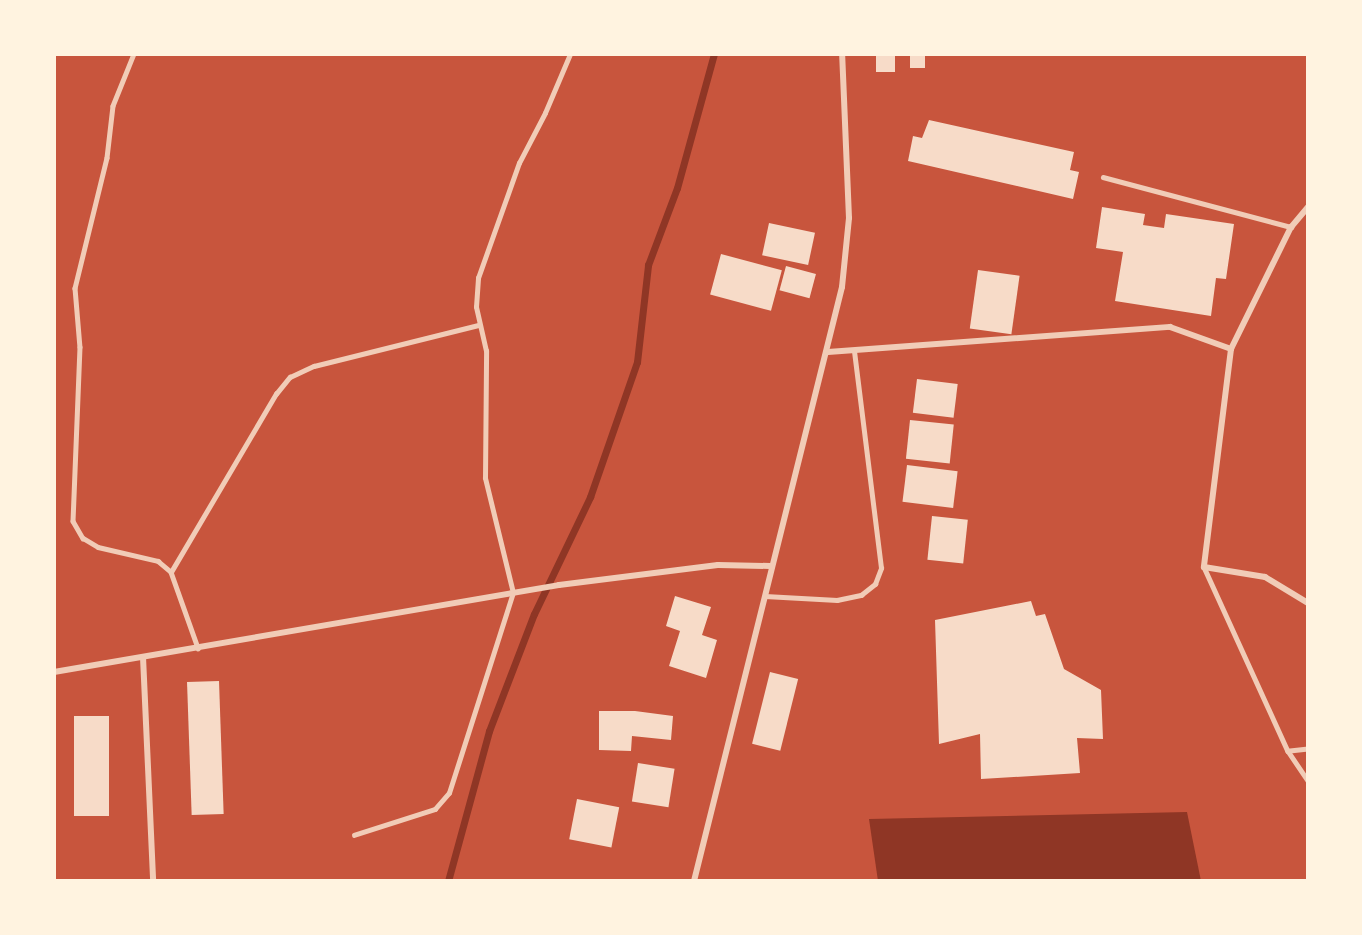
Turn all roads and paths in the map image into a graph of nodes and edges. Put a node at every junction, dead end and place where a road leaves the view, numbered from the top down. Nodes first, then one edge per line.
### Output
1 (134, 54) edge
2 (570, 54) edge
3 (842, 54) edge
4 (1103, 177) dead end
5 (1308, 207) edge
6 (1291, 227) junction
7 (478, 325) junction
8 (1231, 350) junction
9 (854, 351) junction
10 (828, 352) junction
11 (770, 566) junction
12 (1204, 567) junction
13 (171, 572) junction
14 (513, 593) junction
15 (763, 596) junction
16 (1308, 603) edge
17 (198, 648) junction
18 (143, 657) junction
19 (54, 672) edge
20 (1308, 750) edge
21 (1288, 751) junction
22 (1308, 781) edge
23 (354, 835) dead end
24 (153, 881) edge
25 (694, 881) edge

1 - 13 lane
2 - 7 lane
3 - 10 street
4 - 6 lane
5 - 6 street
6 - 8 street
7 - 13 lane
7 - 14 lane
8 - 9 street
8 - 12 street
9 - 10 street
9 - 15 lane
10 - 11 street
11 - 14 street
11 - 15 street
12 - 16 street
12 - 21 lane
13 - 17 lane
14 - 17 street
14 - 23 lane
15 - 25 street
17 - 18 street
18 - 19 street
18 - 24 street
20 - 21 lane
21 - 22 lane

